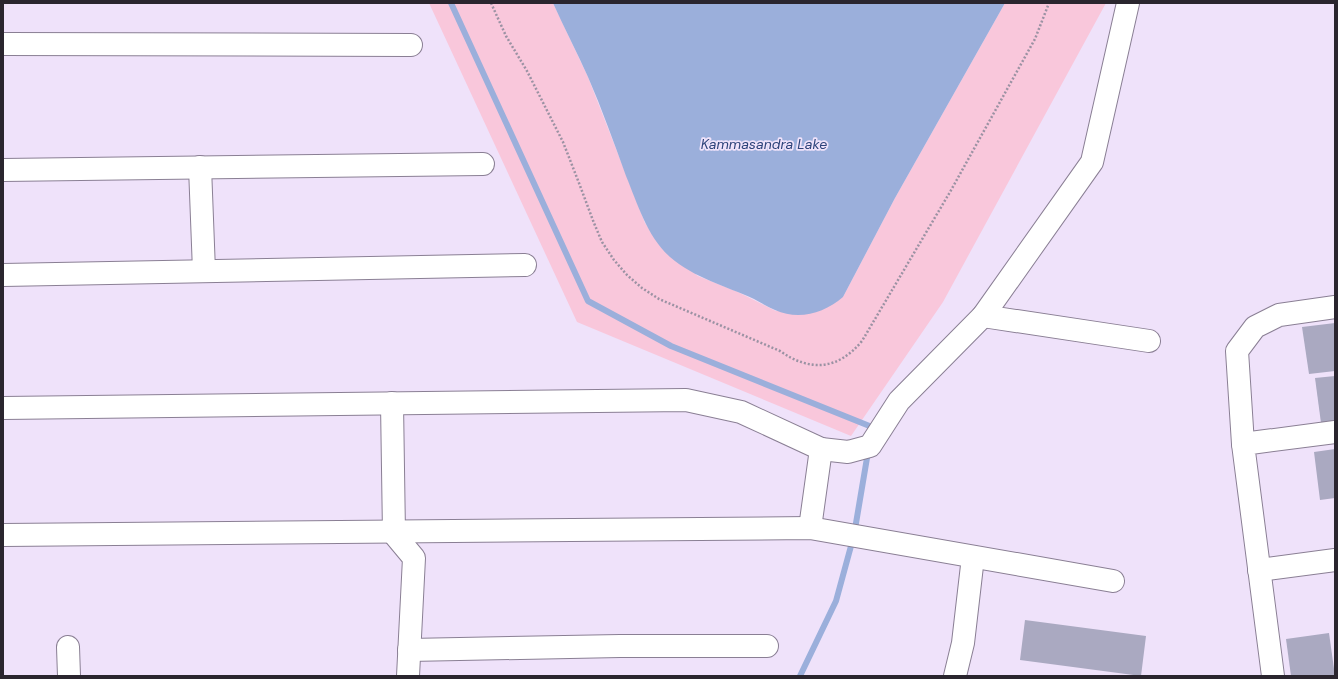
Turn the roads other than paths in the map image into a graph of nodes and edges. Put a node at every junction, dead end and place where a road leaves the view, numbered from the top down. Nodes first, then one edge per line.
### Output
1 (1128, 3) edge
2 (3, 44) edge
3 (411, 45) dead end
4 (483, 164) dead end
5 (200, 167) junction
6 (3, 170) edge
7 (525, 265) dead end
8 (204, 271) junction
9 (3, 275) edge
10 (1335, 307) edge
11 (983, 316) junction
12 (1149, 341) dead end
13 (392, 403) junction
14 (3, 408) edge
15 (1335, 432) edge
16 (1242, 444) junction
17 (821, 449) junction
18 (810, 528) junction
19 (394, 532) junction
20 (3, 536) edge
21 (973, 557) junction
22 (1335, 560) edge
23 (1259, 570) junction
24 (1113, 581) dead end
25 (767, 646) dead end
26 (68, 647) dead end
27 (410, 650) junction
28 (68, 676) edge
29 (408, 676) edge
30 (956, 676) edge
31 (1273, 676) edge

1 - 11 street
2 - 3 street
4 - 5 street
5 - 6 street
5 - 8 street
7 - 8 street
8 - 9 street
10 - 16 street
11 - 12 street
11 - 17 street
13 - 14 street
13 - 17 street
13 - 19 street
15 - 16 street
16 - 23 street
17 - 18 street
18 - 19 street
18 - 21 street
19 - 20 street
19 - 27 street
21 - 24 street
21 - 30 street
22 - 23 street
23 - 31 street
25 - 27 street
26 - 28 street
27 - 29 street

